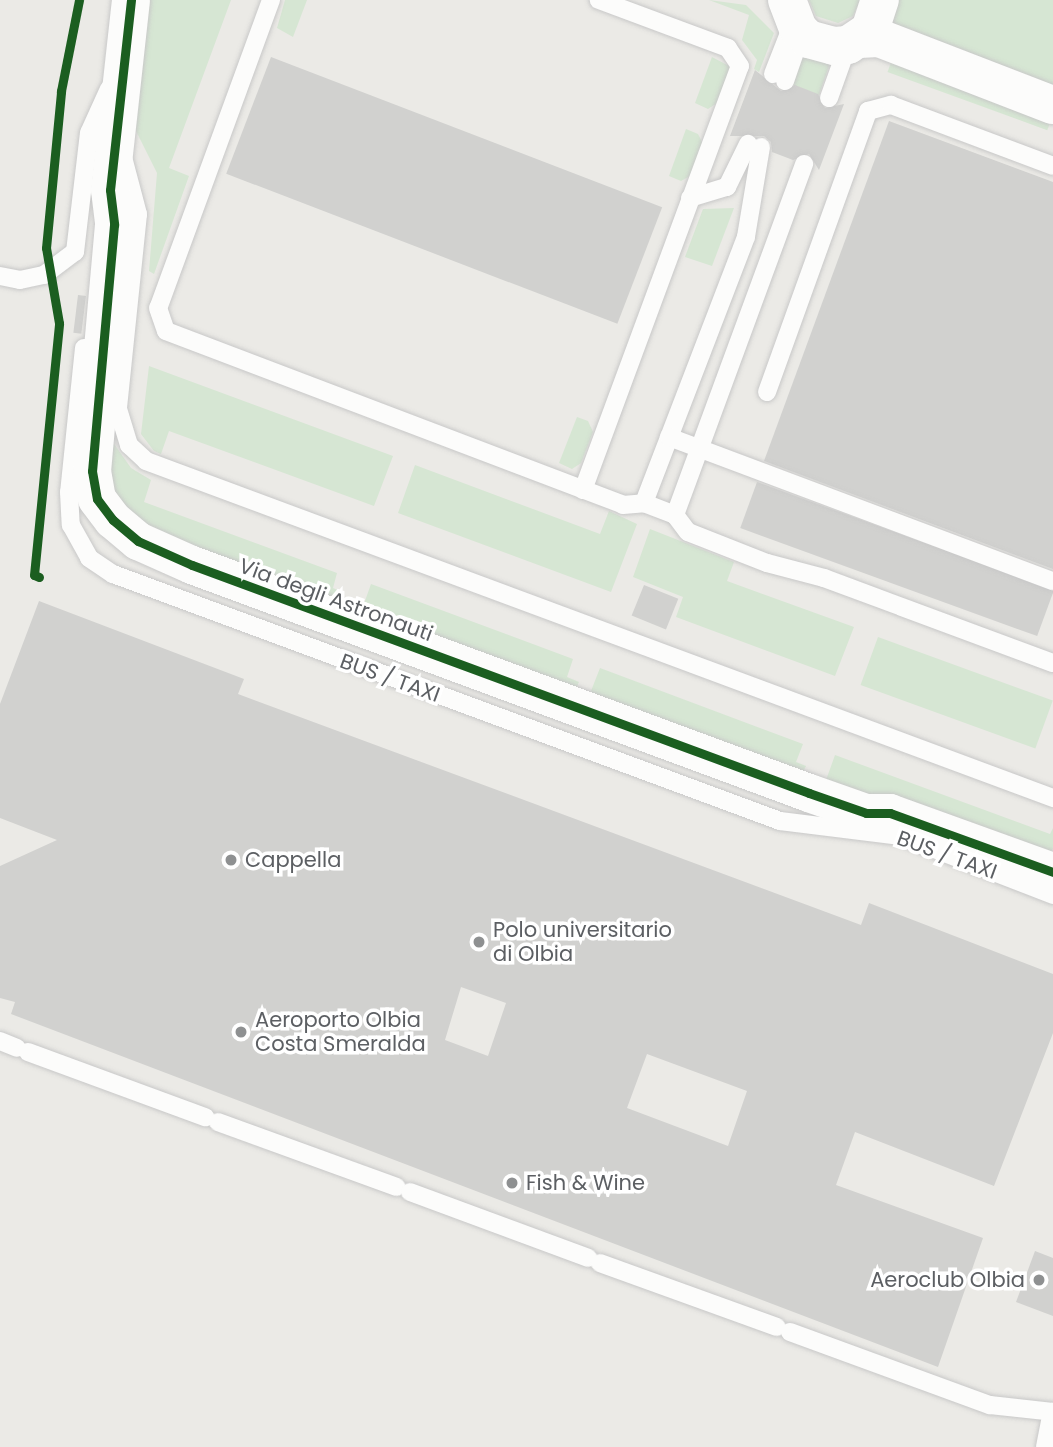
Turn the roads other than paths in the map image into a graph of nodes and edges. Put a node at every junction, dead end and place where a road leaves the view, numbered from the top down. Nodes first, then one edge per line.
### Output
1 (131, 0) edge
2 (271, 0) edge
3 (599, 0) edge
4 (880, 0) edge
5 (788, 14) edge
6 (853, 42) junction
7 (122, 60) junction
8 (779, 78) dead end
9 (829, 98) dead end
10 (1053, 105) edge
11 (116, 127) junction
12 (804, 164) dead end
13 (1053, 166) edge
14 (110, 190) junction
15 (690, 198) junction
16 (0, 276) edge
17 (767, 392) dead end
18 (669, 436) junction
19 (701, 448) junction
20 (583, 490) junction
21 (644, 503) junction
22 (675, 515) junction
23 (1053, 581) edge
24 (1053, 663) edge
25 (1053, 798) edge
26 (1053, 872) edge
27 (1053, 895) edge
28 (15, 1047) edge
29 (1053, 1412) edge
30 (1045, 1447) edge

1 - 7 street, Via degli Astronauti
2 - 20 lane
3 - 15 lane
4 - 6 street
5 - 6 street
5 - 8 lane
6 - 9 lane
6 - 10 street
7 - 11 street, Via degli Astronauti
7 - 16 lane
11 - 14 street, Via degli Astronauti
11 - 25 lane
12 - 19 lane
13 - 17 lane
14 - 26 street, Via degli Astronauti
14 - 27 lane, BUS / TAXI
15 - 18 lane
15 - 20 lane
18 - 19 lane
18 - 21 lane
19 - 22 lane
19 - 23 lane
20 - 21 lane
21 - 22 lane
22 - 24 lane
28 - 29 lane
29 - 30 lane

